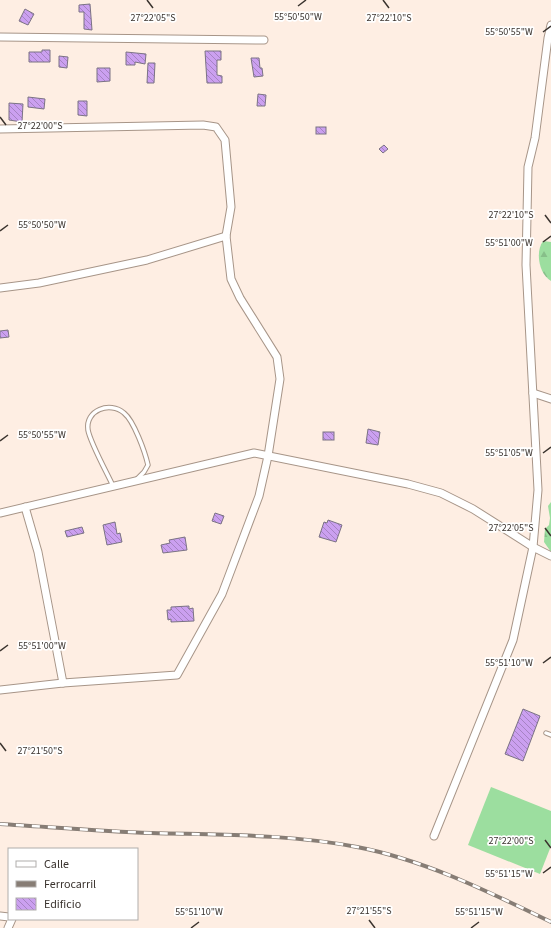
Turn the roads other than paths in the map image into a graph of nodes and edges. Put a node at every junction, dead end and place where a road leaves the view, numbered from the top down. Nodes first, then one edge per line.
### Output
1 (551, 25) edge
2 (0, 37) edge
3 (264, 40) dead end
4 (0, 128) edge
5 (226, 236) junction
6 (0, 288) edge
7 (533, 393) junction
8 (551, 399) edge
9 (268, 456) junction
10 (135, 481) junction
11 (113, 486) junction
12 (25, 507) junction
13 (0, 513) edge
14 (533, 547) junction
15 (551, 556) edge
16 (63, 683) junction
17 (0, 690) edge
18 (546, 733) dead end
19 (551, 735) edge
20 (434, 836) dead end

1 - 7 street
2 - 3 street
4 - 5 street
5 - 6 street
5 - 9 street
7 - 8 street
7 - 14 street
9 - 10 street
9 - 14 street
9 - 16 street
10 - 11 street
10 - 11 lane
11 - 12 street
12 - 13 street
12 - 16 street
14 - 15 street
14 - 20 street
16 - 17 street
18 - 19 lane

